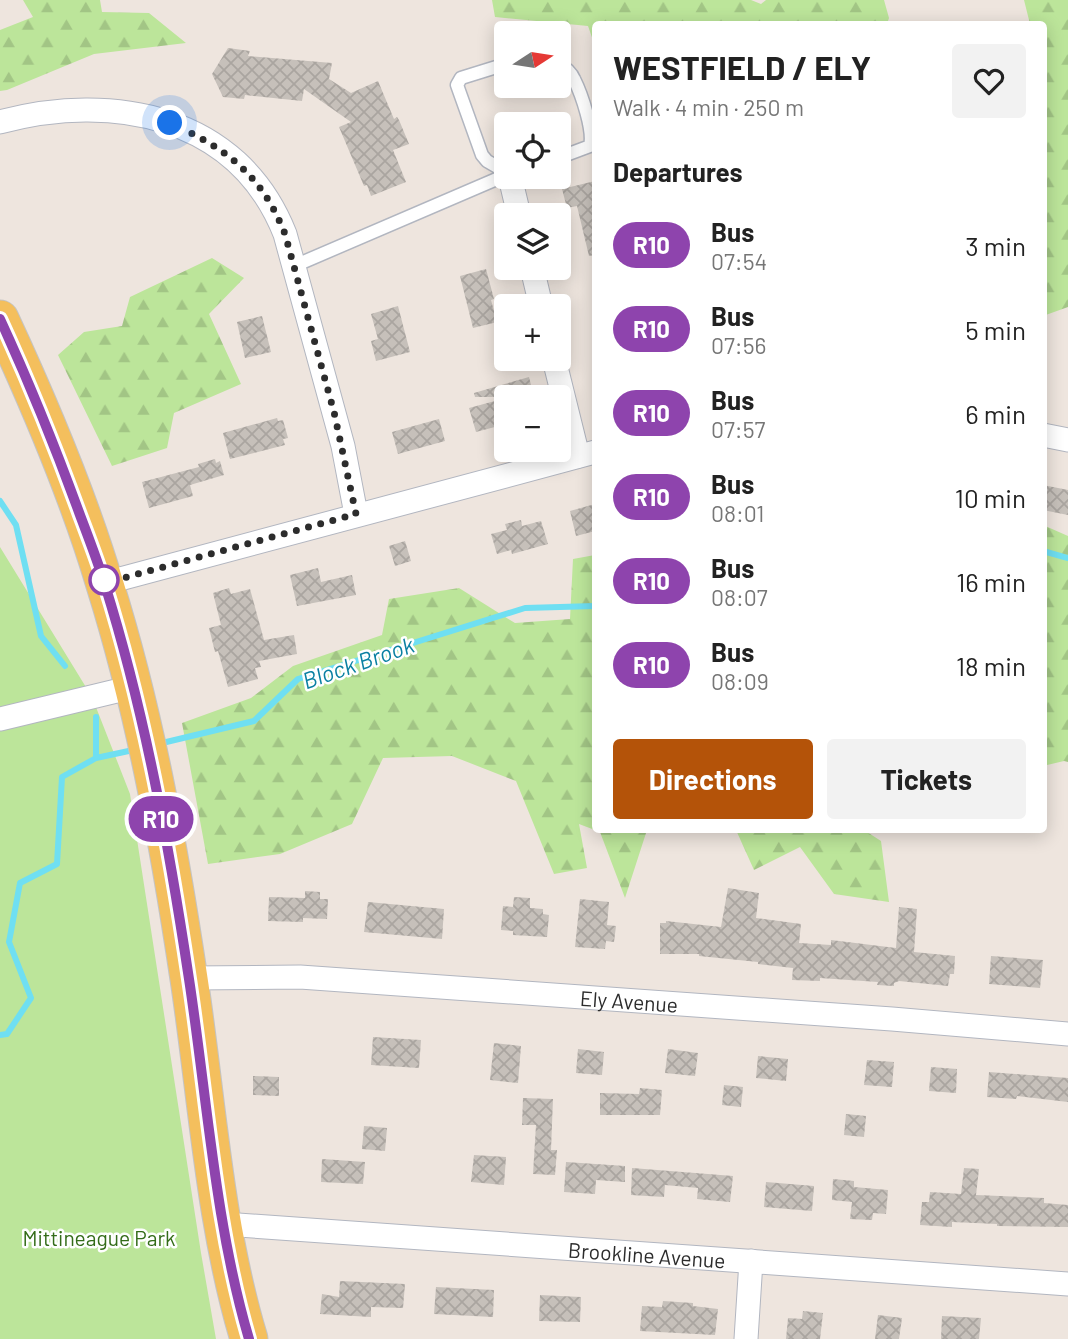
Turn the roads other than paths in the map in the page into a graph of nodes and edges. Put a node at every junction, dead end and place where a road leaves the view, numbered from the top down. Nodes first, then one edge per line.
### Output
1 (494, 68) edge
2 (571, 74) edge
3 (0, 122) edge
4 (592, 133) edge
5 (592, 139) edge
6 (571, 153) edge
7 (494, 166) edge
8 (494, 180) edge
9 (294, 266) junction
10 (0, 319) edge
11 (558, 371) edge
12 (1047, 436) edge
13 (1068, 440) edge
14 (587, 454) edge
15 (356, 514) junction
16 (105, 583) junction
17 (134, 687) junction
18 (0, 719) edge
19 (189, 978) junction
20 (1068, 1034) edge
21 (225, 1224) junction
22 (751, 1261) junction
23 (1068, 1284) edge
24 (249, 1339) edge
25 (747, 1339) edge

1 - 7 lane
2 - 4 lane
3 - 9 street
5 - 6 lane
8 - 9 lane
9 - 15 street
10 - 16 main road
11 - 14 street
12 - 13 street
14 - 15 street
15 - 16 street
16 - 17 main road
17 - 18 street
17 - 19 main road
19 - 20 street, Ely Avenue
19 - 21 main road
21 - 22 street, Brookline Avenue
21 - 24 main road
22 - 23 street, Brookline Avenue
22 - 25 street

